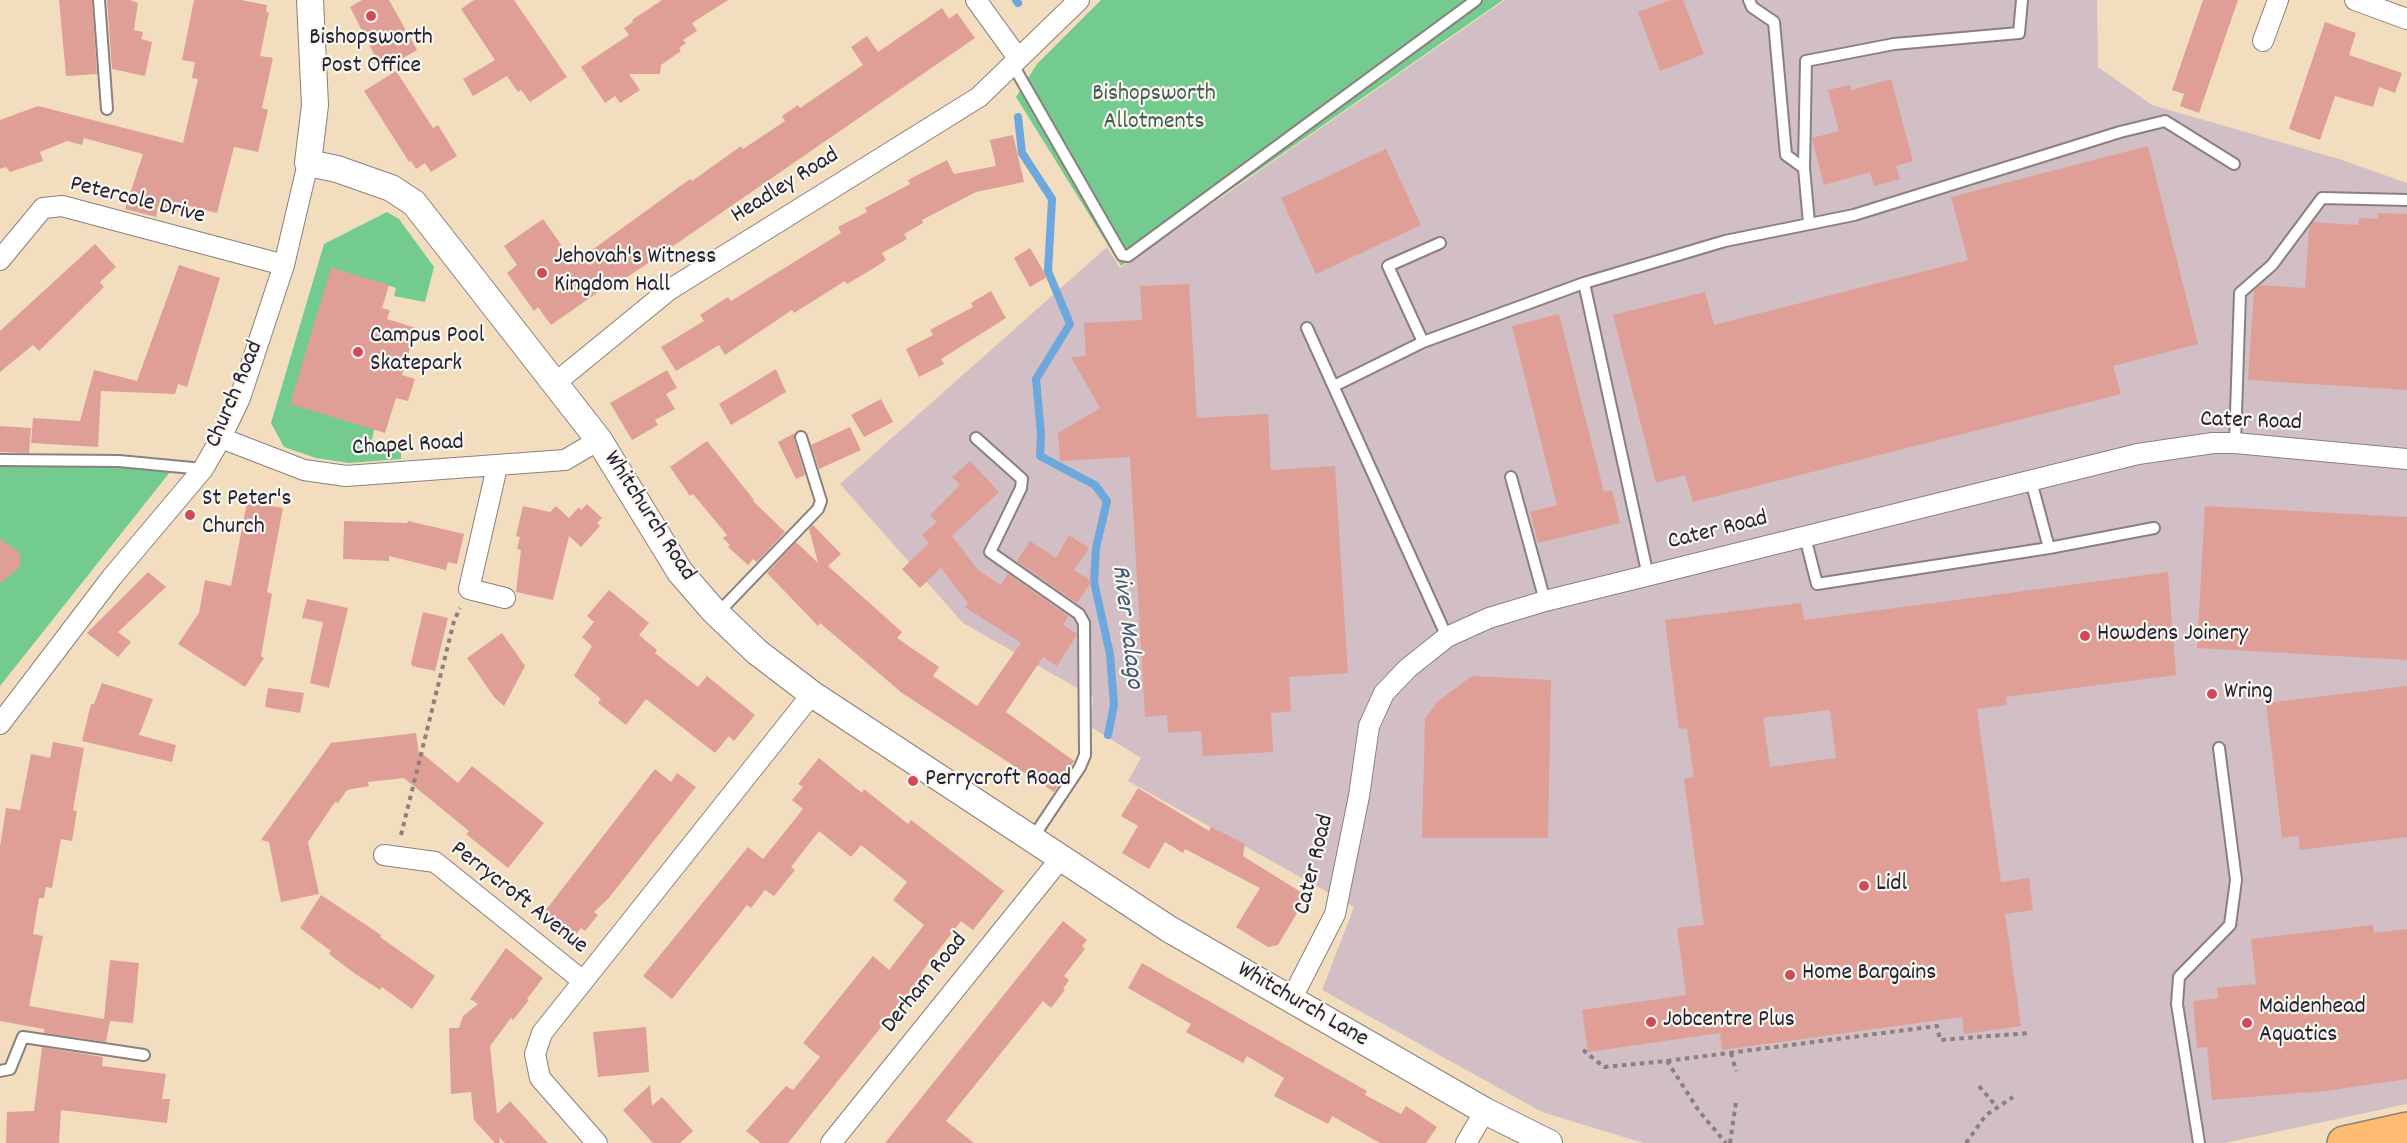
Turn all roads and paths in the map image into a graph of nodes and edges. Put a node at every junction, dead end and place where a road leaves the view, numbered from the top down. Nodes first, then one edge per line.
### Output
1 (99, 0) edge
2 (310, 0) edge
3 (976, 0) edge
4 (1079, 0) edge
5 (1476, 0) edge
6 (1749, 0) edge
7 (2022, 0) edge
8 (2278, 0) edge
9 (2355, 0) edge
10 (2381, 4) edge
11 (2407, 19) edge
12 (2263, 41) dead end
13 (1016, 62) junction
14 (107, 109) dead end
15 (308, 164) junction
16 (2234, 164) dead end
17 (1804, 168) junction
18 (2407, 200) edge
19 (1809, 223) junction
20 (1440, 243) dead end
21 (0, 260) edge
22 (284, 265) junction
23 (1584, 283) junction
24 (1307, 328) dead end
25 (1423, 342) junction
26 (554, 384) junction
27 (1334, 386) junction
28 (801, 437) dead end
29 (221, 438) junction
30 (976, 438) dead end
31 (599, 440) junction
32 (2235, 443) junction
33 (2407, 459) edge
34 (0, 460) edge
35 (497, 467) junction
36 (202, 470) junction
37 (1511, 477) dead end
38 (2031, 480) junction
39 (2154, 528) dead end
40 (1805, 537) junction
41 (2049, 548) junction
42 (1648, 576) junction
43 (469, 589) junction
44 (505, 598) dead end
45 (1545, 601) junction
46 (717, 614) junction
47 (1447, 637) junction
48 (812, 694) junction
49 (0, 724) edge
50 (2219, 748) dead end
51 (1032, 839) junction
52 (391, 856) joint
53 (1061, 858) junction
54 (583, 981) junction
55 (1291, 1000) junction
56 (2029, 1033) dead end
57 (1583, 1050) dead end
58 (1731, 1053) junction
59 (144, 1055) dead end
60 (1667, 1061) junction
61 (0, 1071) edge
62 (1736, 1071) dead end
63 (1978, 1086) dead end
64 (2013, 1097) dead end
65 (1736, 1102) dead end
66 (1996, 1106) junction
67 (1485, 1111) junction
68 (2407, 1129) edge
69 (597, 1143) edge
70 (831, 1143) edge
71 (1466, 1143) edge
72 (1549, 1143) edge
73 (1728, 1143) edge
74 (1966, 1143) edge
75 (2199, 1143) edge
76 (2344, 1143) edge

1 - 14 lane
2 - 15 street, Church Road
3 - 13 street
4 - 13 street, Headley Road
5 - 13 lane
6 - 17 lane
7 - 17 lane
8 - 12 street
9 - 10 street
10 - 11 street
13 - 26 street, Headley Road
15 - 22 street, Church Road
15 - 26 street, Whitchurch Road
16 - 19 lane
17 - 19 lane
18 - 32 lane
19 - 23 lane
20 - 25 lane
21 - 22 street, Petercole Drive
22 - 29 street, Church Road
23 - 25 lane
23 - 42 lane
24 - 27 lane
25 - 27 lane
26 - 31 street, Whitchurch Road
27 - 47 lane
28 - 46 lane
29 - 35 street, Chapel Road
29 - 36 street, Church Road
30 - 51 lane
31 - 35 street, Chapel Road
31 - 46 street, Whitchurch Road
32 - 33 street, Cater Road
32 - 38 street, Cater Road
34 - 36 lane
35 - 43 street
36 - 49 street, Church Road
37 - 45 lane
38 - 40 street, Cater Road
38 - 41 lane
39 - 41 lane
40 - 41 lane
40 - 42 street, Cater Road
42 - 45 street, Cater Road
43 - 44 street
43 - 52 path
45 - 47 street, Cater Road
46 - 48 street, Whitchurch Road
47 - 55 street, Cater Road
48 - 51 street, Whitchurch Road
48 - 54 street
50 - 75 lane
51 - 53 street, Whitchurch Road
52 - 54 street, Perrycroft Avenue
53 - 55 street, Whitchurch Lane
53 - 70 street, Derham Road
54 - 69 street
55 - 67 street, Whitchurch Lane
56 - 58 path
57 - 60 path
58 - 60 path
58 - 62 path
59 - 61 lane
60 - 73 path
63 - 66 path
64 - 66 path
65 - 73 path
66 - 74 path
67 - 71 street
67 - 72 street, Whitchurch Lane
68 - 76 highway

